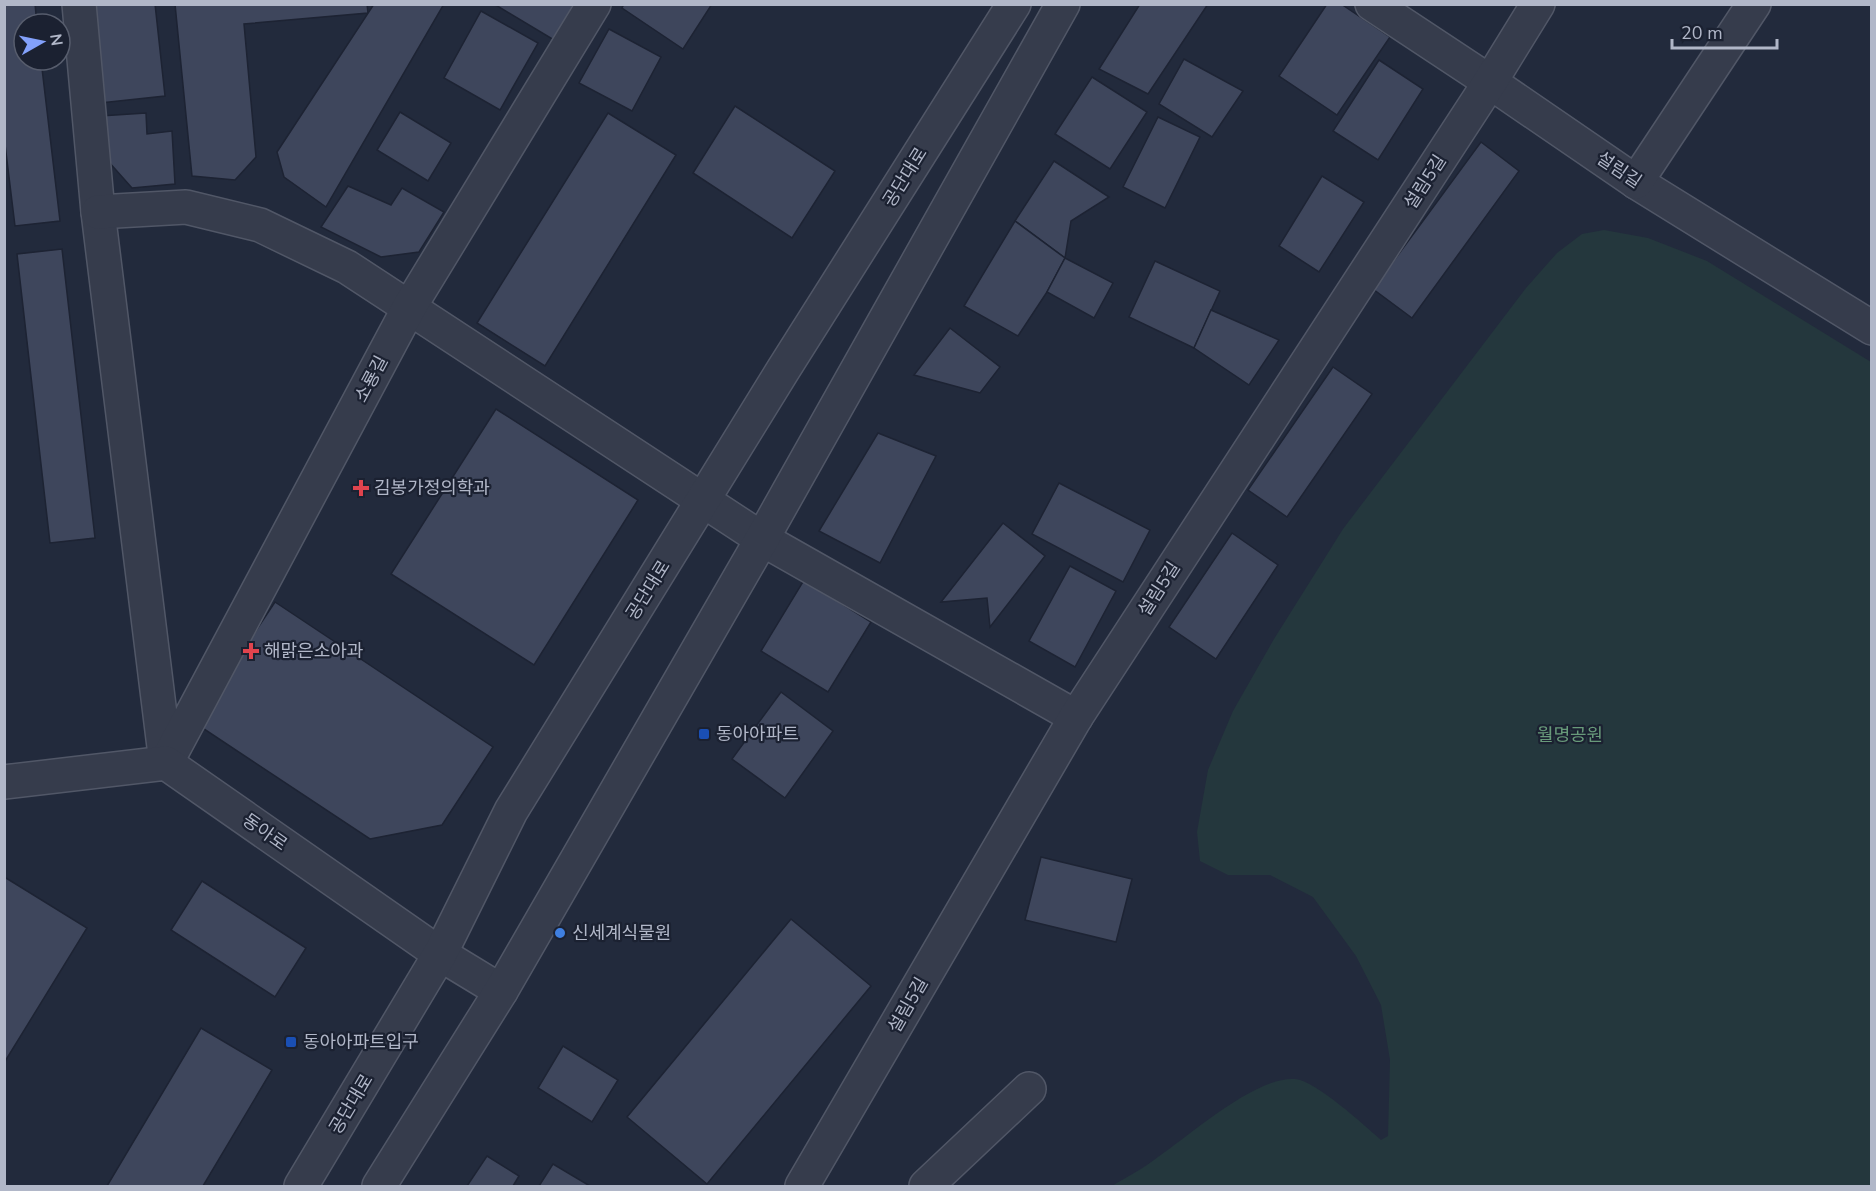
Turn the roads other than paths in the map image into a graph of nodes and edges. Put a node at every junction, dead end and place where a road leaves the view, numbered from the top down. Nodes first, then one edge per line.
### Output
1 (79, 4) edge
2 (594, 4) edge
3 (1014, 4) edge
4 (1064, 4) edge
5 (1372, 4) edge
6 (1538, 4) edge
7 (1754, 4) edge
8 (1491, 82) junction
9 (1636, 182) junction
10 (99, 212) junction
11 (410, 306) junction
12 (1872, 328) edge
13 (702, 501) junction
14 (762, 539) junction
15 (1076, 717) junction
16 (166, 763) junction
17 (4, 782) edge
18 (440, 954) junction
19 (501, 991) junction
20 (1029, 1089) dead end
21 (301, 1186) edge
22 (379, 1186) edge
23 (802, 1186) edge
24 (926, 1186) edge

1 - 10 street
2 - 11 street, 소룡길
3 - 13 street, 공단대로
4 - 14 street
5 - 8 street, 설림길
6 - 8 street, 설림5길
7 - 9 street
8 - 9 street, 설림길
8 - 15 street, 설림5길
9 - 12 street, 설림길
10 - 11 street
10 - 16 street
11 - 13 street
11 - 16 street, 소룡길
13 - 14 street
13 - 18 street, 공단대로
14 - 15 street
14 - 19 street
15 - 23 street, 설림5길
16 - 17 street
16 - 18 street, 동아로
18 - 19 street, 동아로
18 - 21 street, 공단대로
19 - 22 street
20 - 24 street

